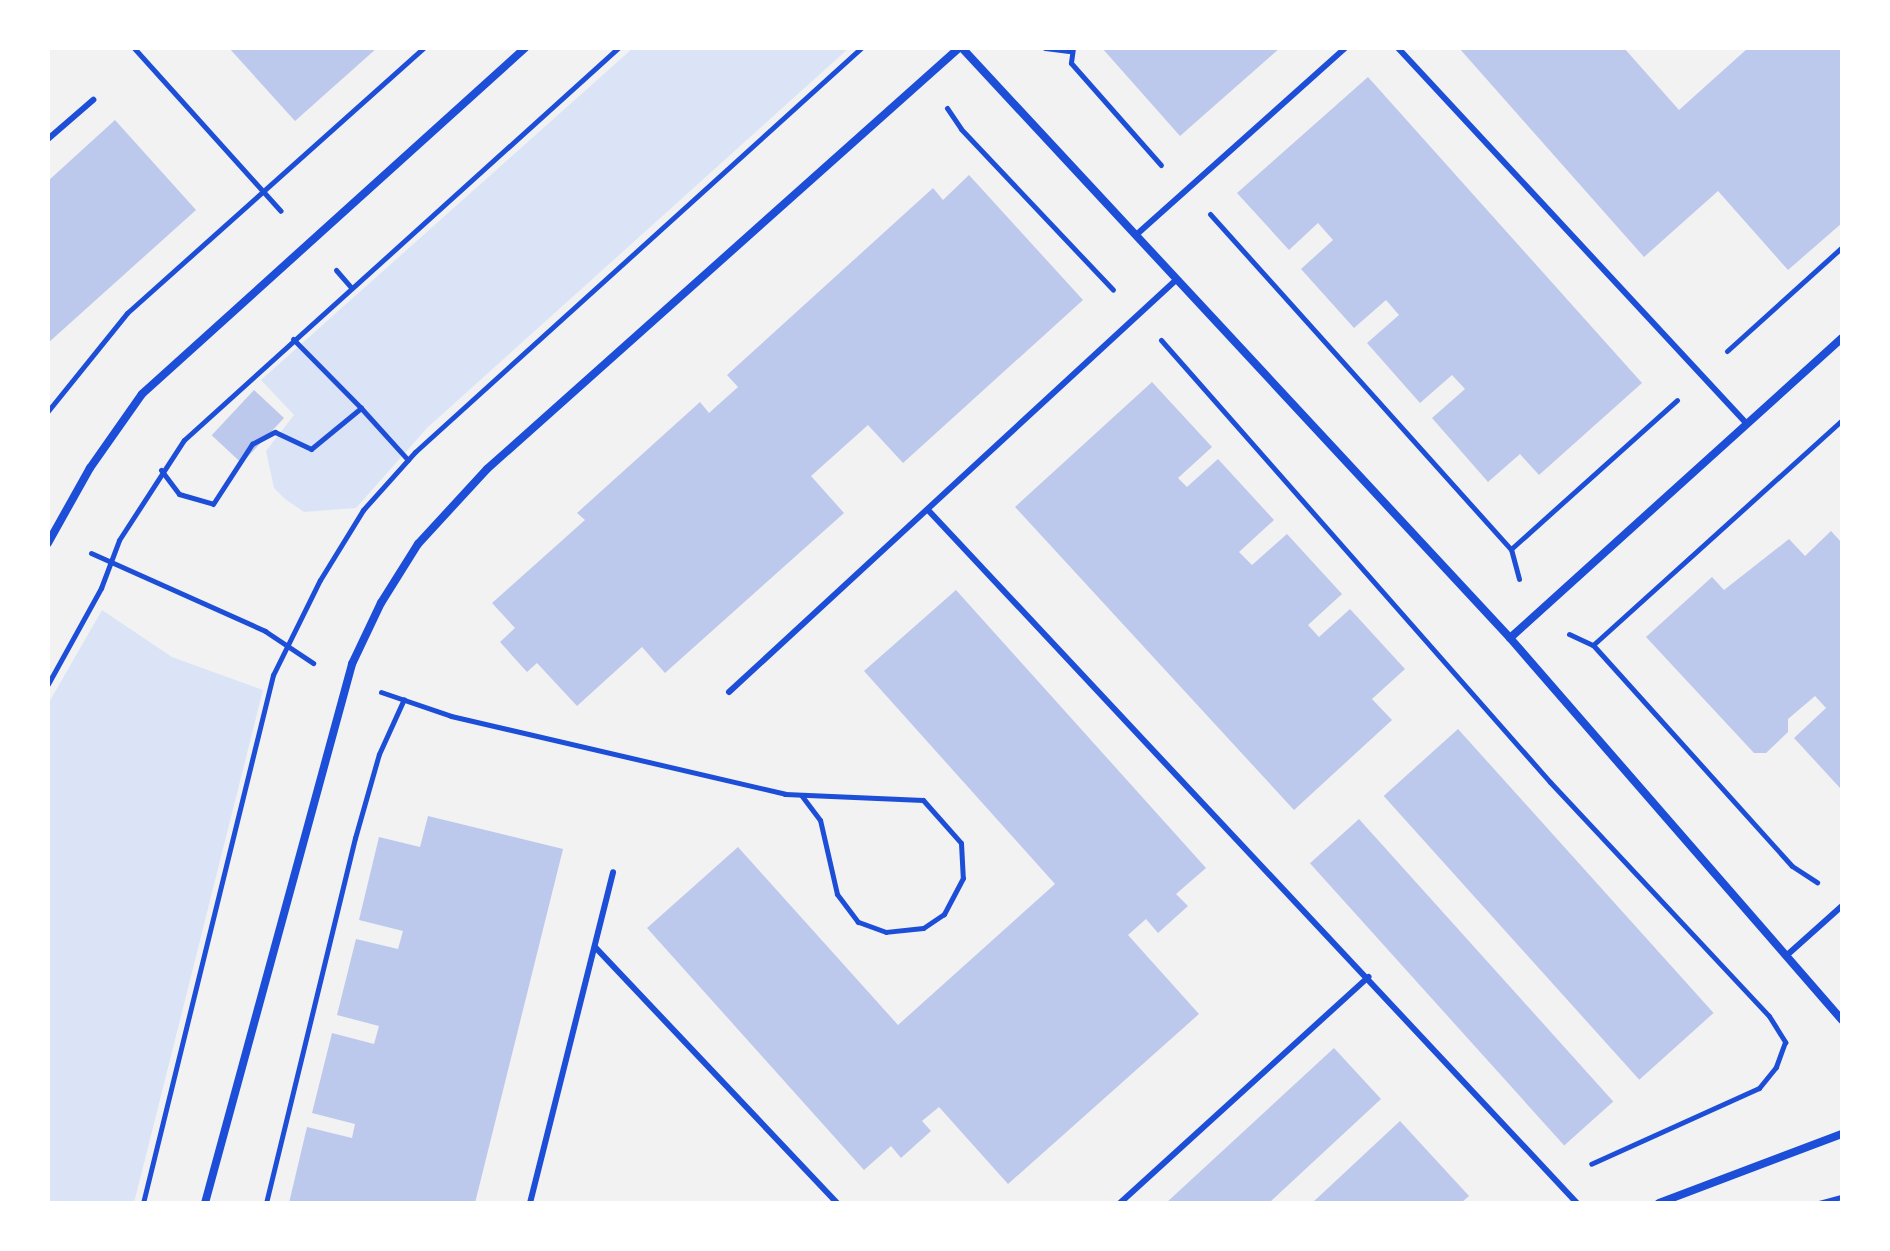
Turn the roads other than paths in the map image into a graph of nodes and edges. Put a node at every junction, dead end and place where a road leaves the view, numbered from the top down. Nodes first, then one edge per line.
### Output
1 (525, 48) edge
2 (961, 48) edge
3 (1345, 48) edge
4 (1398, 48) edge
5 (93, 100) dead end
6 (48, 139) edge
7 (1136, 235) junction
8 (1177, 279) junction
9 (1842, 338) edge
10 (1747, 424) junction
11 (928, 510) junction
12 (48, 543) edge
13 (1510, 638) junction
14 (729, 692) dead end
15 (613, 872) dead end
16 (1842, 906) edge
17 (595, 947) junction
18 (1786, 956) junction
19 (1368, 977) junction
20 (1842, 1020) edge
21 (1842, 1134) edge
22 (205, 1203) edge
23 (530, 1203) edge
24 (837, 1203) edge
25 (1120, 1203) edge
26 (1577, 1203) edge
27 (1659, 1203) edge

1 - 12 street
2 - 7 street
2 - 22 street
3 - 7 lane
4 - 10 lane
5 - 6 lane
7 - 8 street
8 - 11 lane
8 - 13 street
9 - 10 street
10 - 13 street
11 - 14 lane
11 - 19 lane
13 - 18 street
15 - 17 lane
16 - 18 lane
17 - 23 lane
17 - 24 lane
18 - 20 street
19 - 25 lane
19 - 26 lane
21 - 27 street

